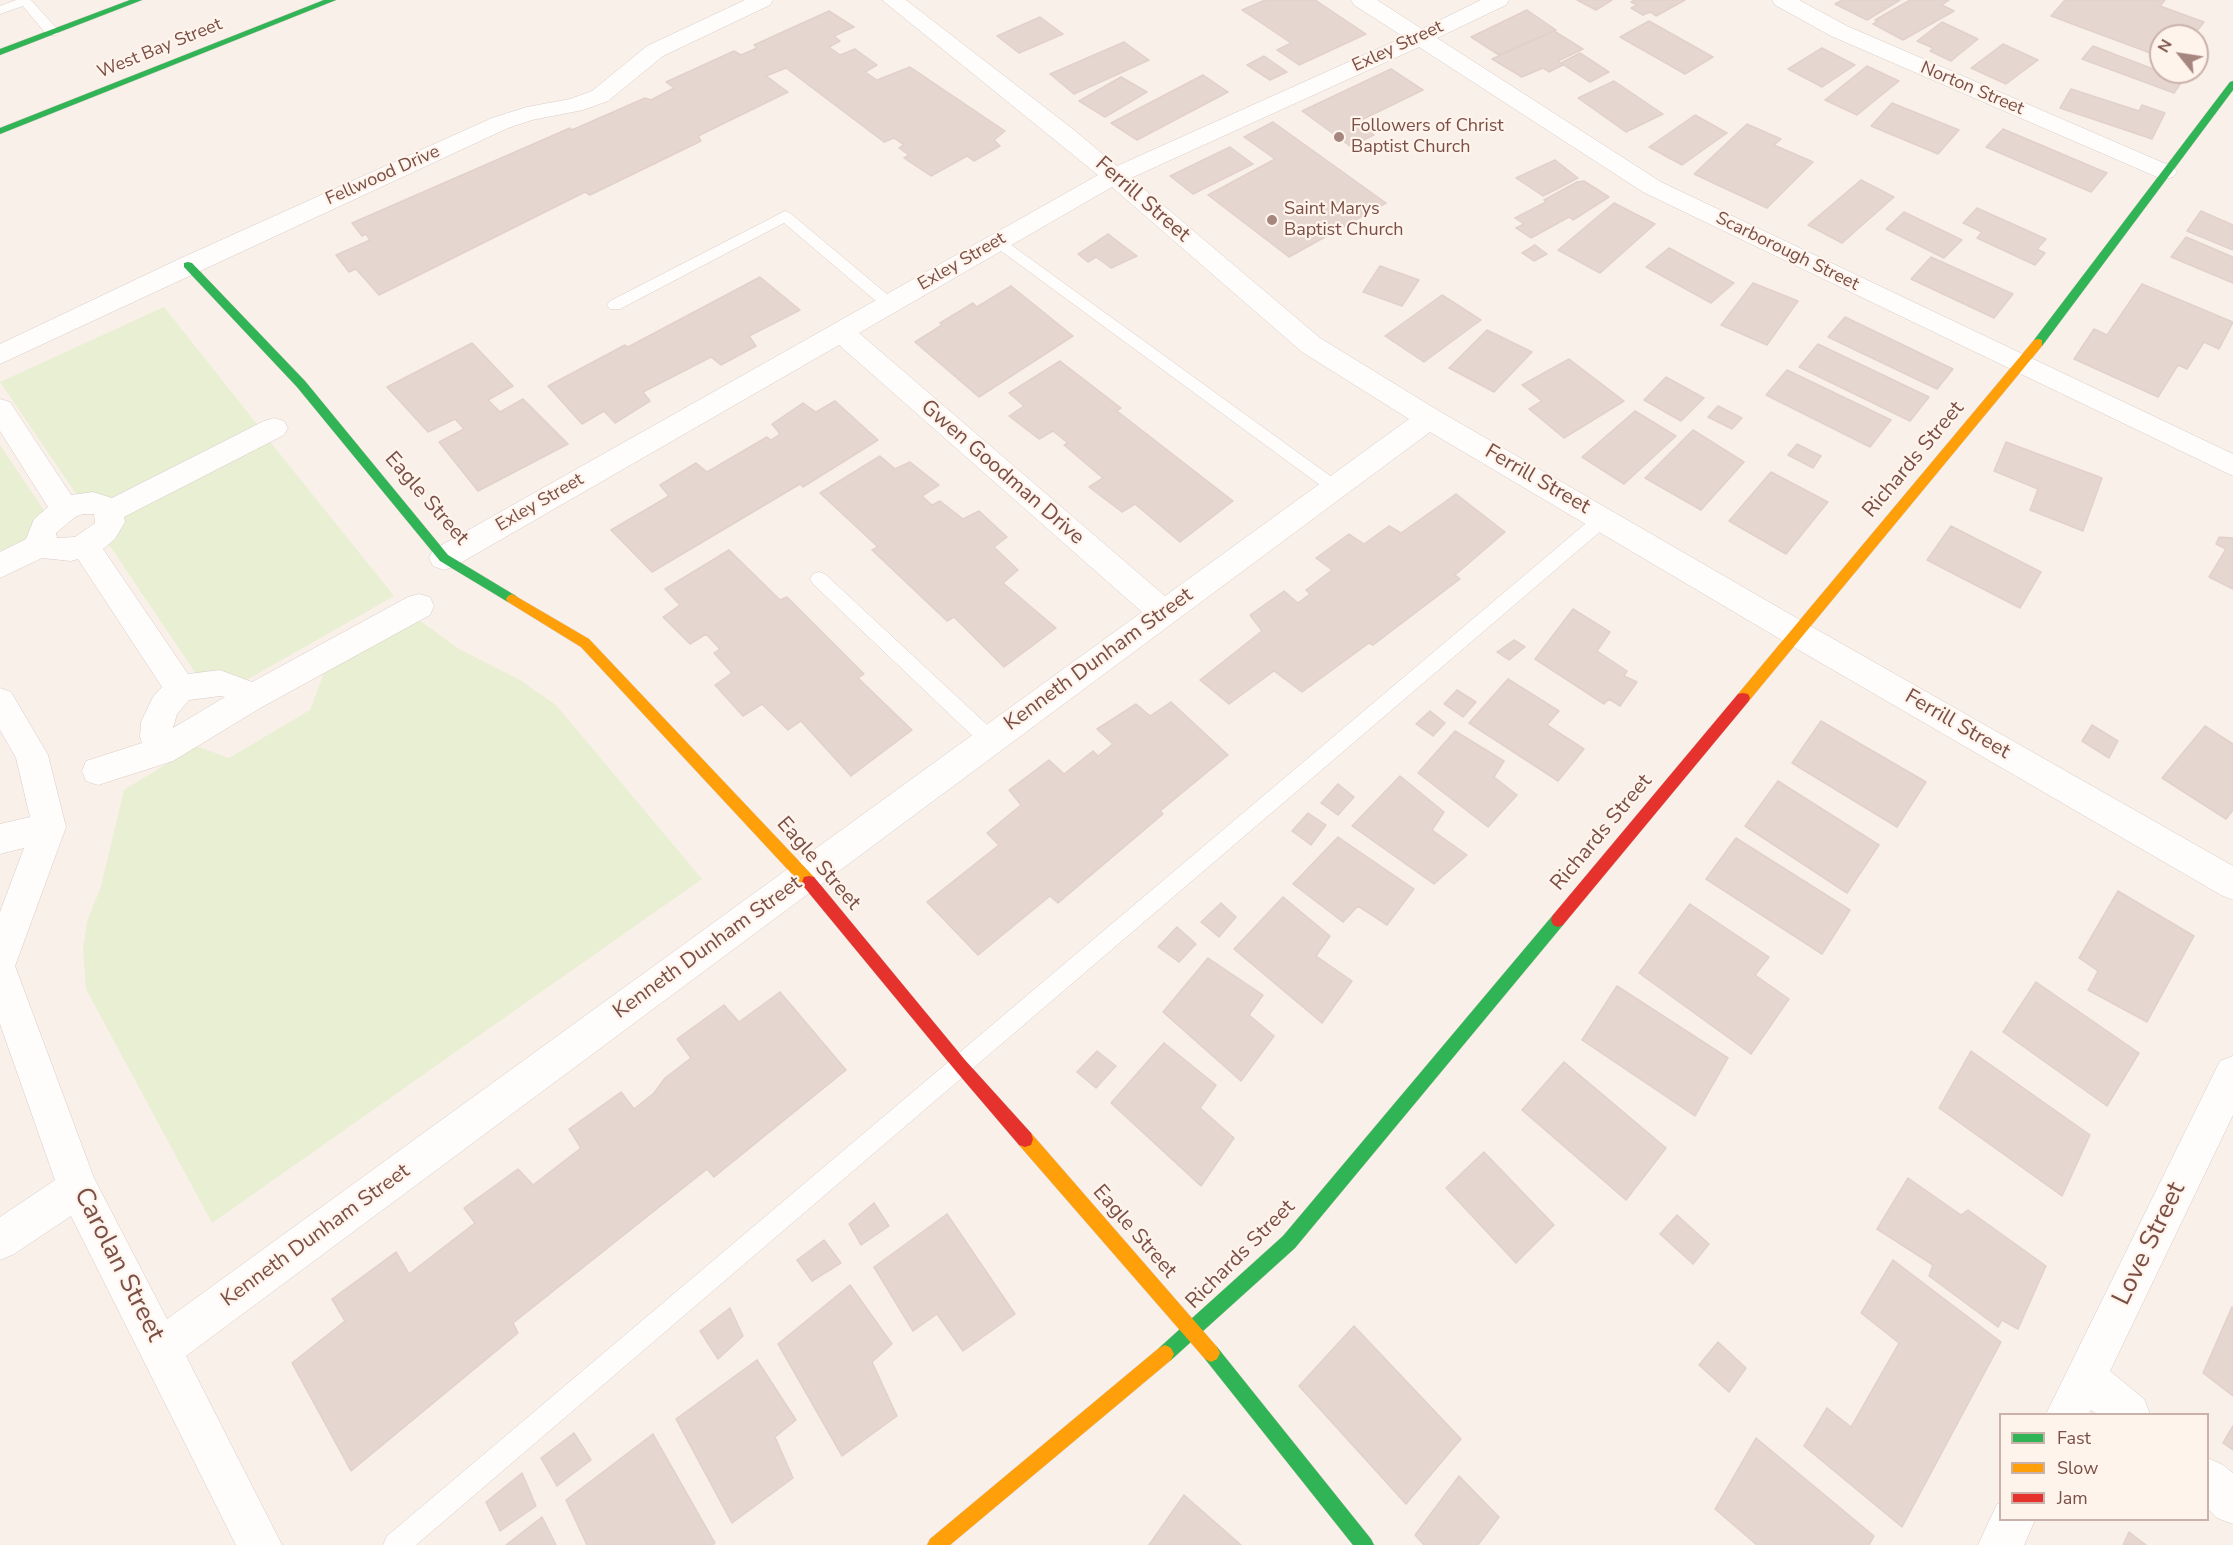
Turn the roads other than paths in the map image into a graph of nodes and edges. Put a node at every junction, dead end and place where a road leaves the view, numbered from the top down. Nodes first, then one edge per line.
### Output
1 (24, 0) edge
2 (138, 0) edge
3 (332, 0) edge
4 (762, 0) edge
5 (893, 0) edge
6 (1362, 0) edge
7 (1498, 0) edge
8 (1782, 0) edge
9 (0, 10) edge
10 (52, 32) junction
11 (1420, 38) junction
12 (0, 52) edge
13 (2233, 84) edge
14 (0, 131) edge
15 (2165, 172) junction
16 (1114, 176) junction
17 (998, 242) junction
18 (188, 265) junction
19 (889, 304) junction
20 (615, 305) dead end
21 (841, 332) junction
22 (0, 355) edge
23 (2021, 365) junction
24 (0, 409) edge
25 (1429, 418) junction
26 (274, 428) dead end
27 (2233, 466) edge
28 (1334, 487) junction
29 (65, 509) junction
30 (109, 512) junction
31 (1603, 519) junction
32 (43, 544) junction
33 (86, 546) junction
34 (444, 558) junction
35 (0, 566) edge
36 (819, 579) dead end
37 (418, 606) dead end
38 (1164, 613) junction
39 (1796, 633) junction
40 (180, 688) junction
41 (251, 698) junction
42 (0, 701) edge
43 (990, 740) junction
44 (161, 751) junction
45 (98, 771) dead end
46 (49, 826) junction
47 (0, 839) edge
48 (805, 877) junction
49 (2233, 884) edge
50 (0, 959) edge
51 (0, 974) edge
52 (960, 1065) junction
53 (2233, 1074) edge
54 (78, 1188) junction
55 (0, 1240) edge
56 (1193, 1331) junction
57 (160, 1350) junction
58 (2086, 1378) junction
59 (2068, 1413) edge
60 (2128, 1413) edge
61 (2209, 1481) edge
62 (2233, 1502) edge
63 (2012, 1521) edge
64 (260, 1545) edge
65 (396, 1545) edge
66 (936, 1545) edge
67 (1365, 1545) edge
68 (2000, 1545) edge

1 - 9 lane
1 - 10 lane
2 - 10 street
3 - 14 street, West Bay Street
4 - 18 street, Fellwood Drive
5 - 16 street, Ferrill Street
6 - 11 street, Scarborough Street
7 - 11 street, Exley Street
8 - 15 street, Norton Street
10 - 12 street
11 - 16 street, Exley Street
11 - 23 street, Scarborough Street
13 - 15 street, Richards Street
15 - 23 street, Richards Street
16 - 17 street, Exley Street
16 - 25 street, Ferrill Street
17 - 19 street, Exley Street
17 - 28 lane
18 - 22 street, Fellwood Drive
18 - 34 street, Eagle Street
19 - 20 lane
19 - 21 street, Exley Street
21 - 34 street, Exley Street
21 - 38 street, Gwen Goodman Drive
23 - 27 street, Scarborough Street
23 - 39 street, Richards Street
24 - 29 street
25 - 28 street, Kenneth Dunham Street
25 - 31 street, Ferrill Street
26 - 30 street
28 - 38 street, Kenneth Dunham Street
29 - 30 street
29 - 32 street
30 - 33 street
31 - 39 street, Ferrill Street
31 - 52 lane
32 - 33 street
32 - 35 street
33 - 40 street
34 - 48 street, Eagle Street
36 - 43 lane
37 - 41 street
38 - 43 street, Kenneth Dunham Street
39 - 49 street, Ferrill Street
39 - 56 street, Richards Street
40 - 41 street
40 - 44 street
41 - 44 street
42 - 46 street
43 - 48 street, Kenneth Dunham Street
44 - 45 street
46 - 47 street
46 - 50 street
48 - 52 street, Eagle Street
48 - 57 street, Kenneth Dunham Street
51 - 54 street, Carolan Street
52 - 56 street, Eagle Street
52 - 65 lane
53 - 58 street, Love Street
54 - 55 street
54 - 57 street, Carolan Street
56 - 66 street, Richards Street
56 - 67 street, Eagle Street
57 - 64 street, Carolan Street
58 - 59 street, Love Street
58 - 60 street
61 - 62 street
63 - 68 street

